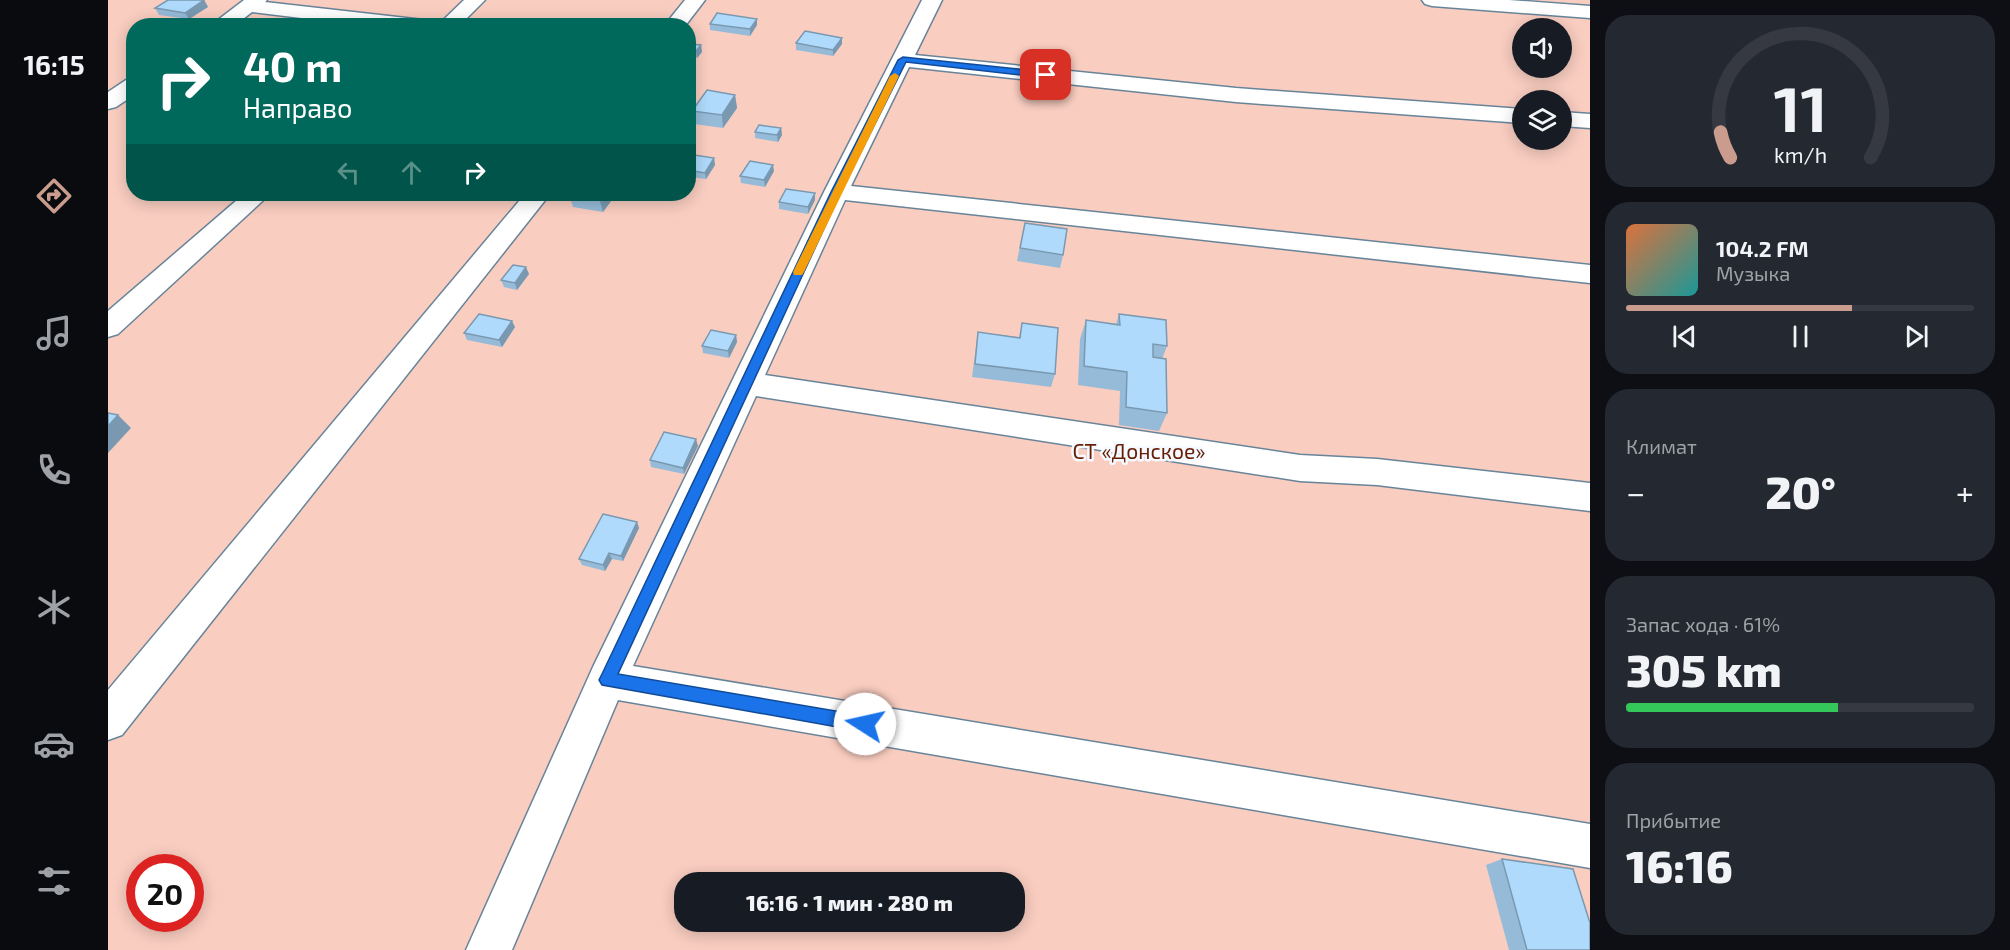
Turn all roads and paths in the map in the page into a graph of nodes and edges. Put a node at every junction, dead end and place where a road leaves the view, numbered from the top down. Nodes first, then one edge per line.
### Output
1 (475, 0) edge
2 (695, 0) edge
3 (932, 0) edge
4 (1432, 0) edge
5 (252, 3) edge
6 (1590, 12) edge
7 (231, 18) edge
8 (364, 18) edge
9 (456, 18) edge
10 (680, 18) edge
11 (903, 60) junction
12 (126, 90) edge
13 (108, 102) edge
14 (1512, 115) edge
15 (1572, 119) edge
16 (1590, 121) edge
17 (836, 192) junction
18 (250, 201) edge
19 (531, 201) edge
20 (1590, 274) edge
21 (108, 327) edge
22 (746, 383) junction
23 (1590, 496) edge
24 (607, 680) junction
25 (108, 721) edge
26 (1590, 846) edge
27 (489, 950) edge

1 - 9 lane
2 - 10 lane
3 - 11 lane
4 - 6 lane
5 - 7 lane
5 - 8 lane
11 - 14 lane
11 - 17 lane
12 - 13 lane
15 - 16 lane
17 - 20 lane
17 - 22 lane
18 - 21 lane
19 - 25 lane
22 - 23 lane
22 - 24 lane
24 - 26 lane
24 - 27 lane

